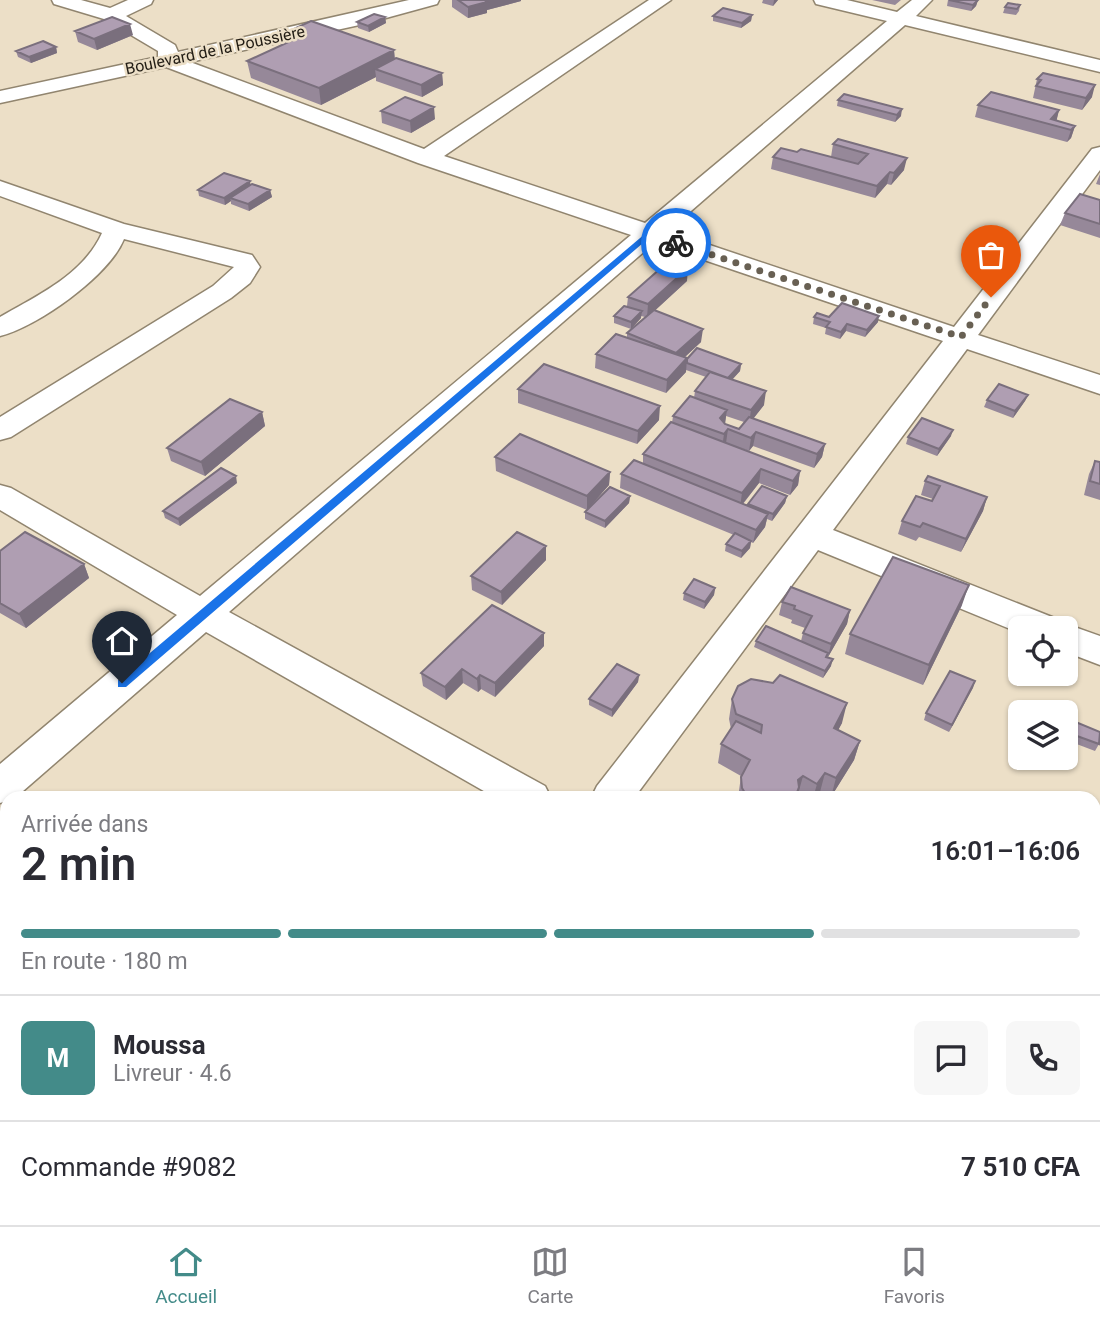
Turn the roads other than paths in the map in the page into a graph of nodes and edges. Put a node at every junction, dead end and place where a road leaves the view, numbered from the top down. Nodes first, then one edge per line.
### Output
1 (61, 0) edge
2 (144, 0) edge
3 (389, 0) edge
4 (430, 0) edge
5 (662, 0) edge
6 (823, 0) edge
7 (923, 0) edge
8 (111, 15) junction
9 (901, 19) junction
10 (168, 55) junction
11 (1100, 66) edge
12 (0, 84) edge
13 (0, 97) edge
14 (1100, 154) edge
15 (426, 158) junction
16 (0, 188) edge
17 (116, 230) junction
18 (649, 234) junction
19 (0, 328) edge
20 (961, 337) junction
21 (1100, 385) edge
22 (0, 430) edge
23 (0, 496) edge
24 (811, 534) junction
25 (203, 614) junction
26 (1014, 616) edge
27 (1078, 642) edge
28 (1100, 651) edge
29 (0, 787) edge
30 (519, 791) edge
31 (616, 791) edge

1 - 8 street
2 - 8 street
3 - 10 street, Boulevard de la Poussière
4 - 10 street, Boulevard de la Poussière
5 - 15 street
6 - 9 street
7 - 9 street
8 - 10 street
9 - 11 street
9 - 18 street
10 - 12 street, Boulevard de la Poussière
10 - 13 street, Boulevard de la Poussière
10 - 15 street
14 - 20 street
15 - 18 street
16 - 17 street
17 - 19 street
17 - 22 street
18 - 20 street
18 - 25 street
20 - 21 street
20 - 24 street
23 - 25 street
24 - 26 street
24 - 31 street
25 - 29 street
25 - 30 street
27 - 28 street

